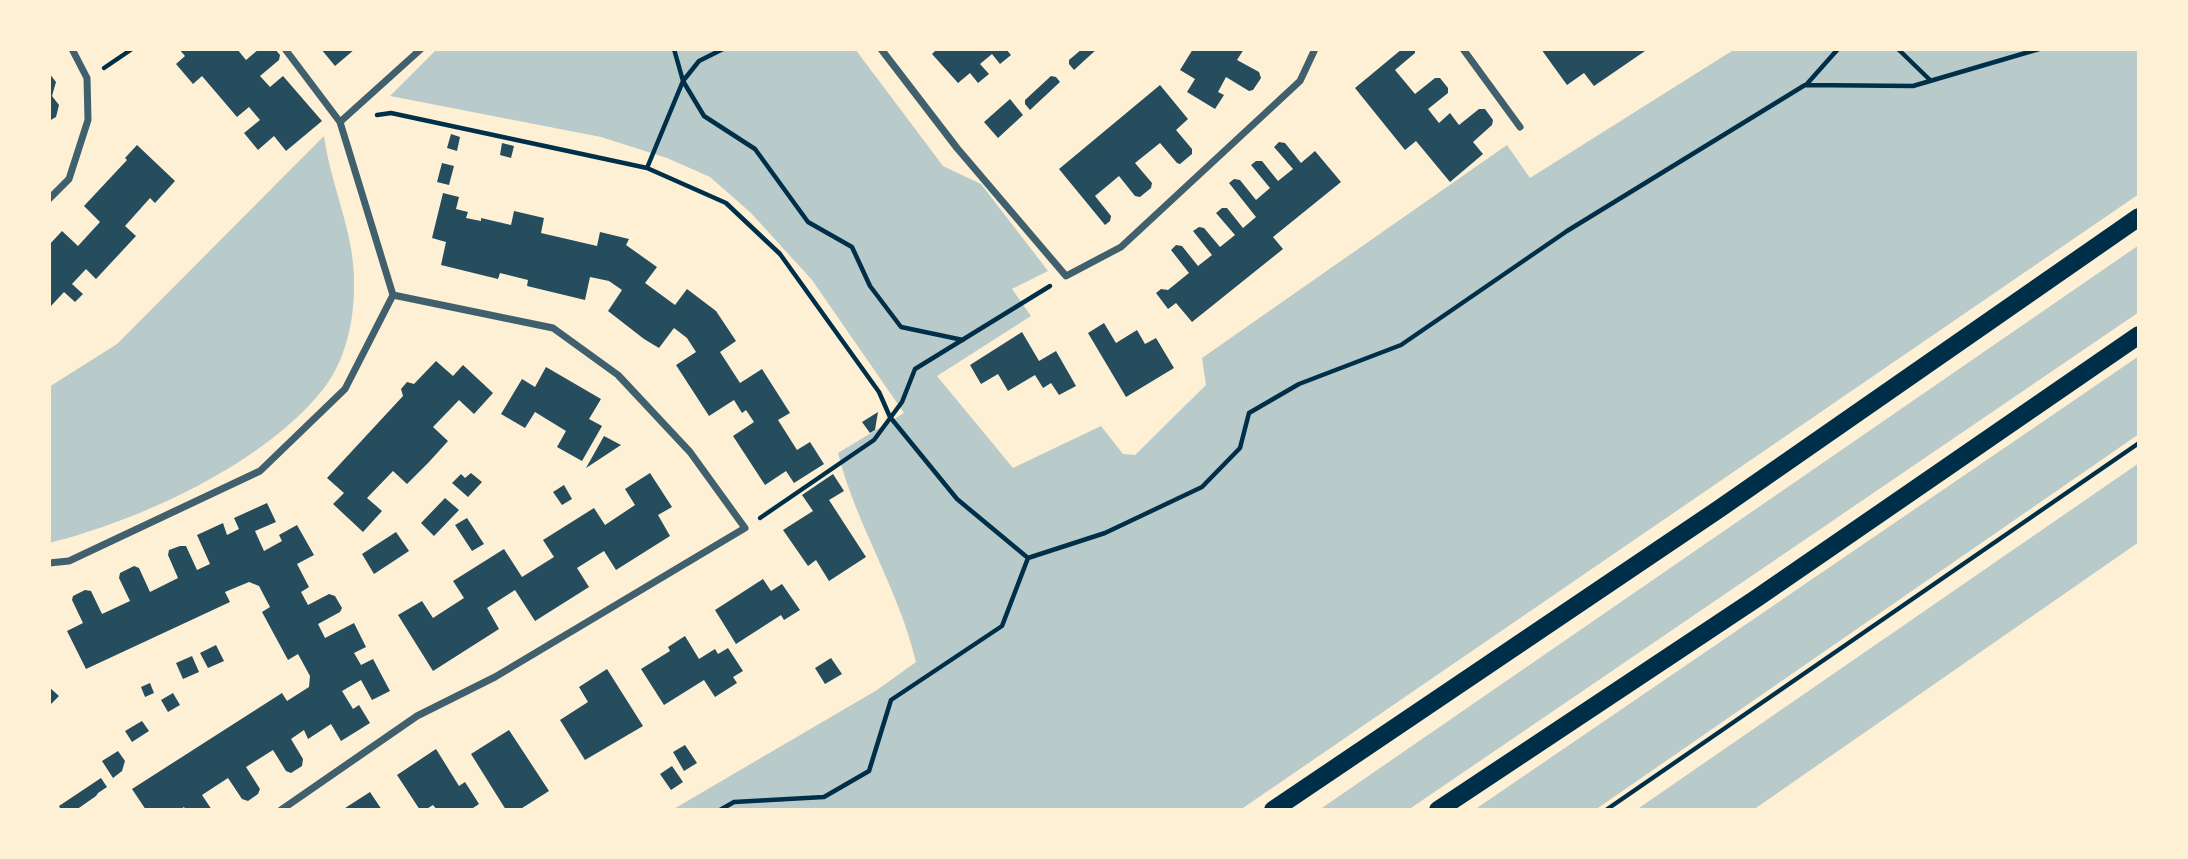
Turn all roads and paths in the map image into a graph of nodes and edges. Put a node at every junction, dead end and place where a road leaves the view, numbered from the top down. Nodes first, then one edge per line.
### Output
1 (72, 49) edge
2 (132, 49) edge
3 (285, 49) edge
4 (421, 49) edge
5 (674, 49) edge
6 (723, 49) edge
7 (881, 49) edge
8 (1315, 49) edge
9 (1463, 49) edge
10 (1839, 49) edge
11 (1898, 49) edge
12 (2039, 49) edge
13 (87, 78) junction
14 (683, 81) junction
15 (1930, 81) junction
16 (1805, 85) junction
17 (340, 122) junction
18 (1520, 127) dead end
19 (647, 168) junction
20 (49, 199) edge
21 (2139, 217) edge
22 (1066, 276) junction
23 (393, 295) junction
24 (2139, 335) edge
25 (963, 340) junction
26 (890, 417) junction
27 (2139, 443) edge
28 (745, 528) junction
29 (1028, 558) junction
30 (49, 563) edge
31 (282, 810) edge
32 (720, 810) edge
33 (1273, 810) edge
34 (1438, 810) edge
35 (1606, 810) edge

1 - 13 street
2 - 13 path
3 - 17 street
4 - 17 street
5 - 14 path
6 - 14 path
7 - 22 street
8 - 22 street
9 - 18 street
10 - 16 path
11 - 15 path
12 - 15 path
13 - 20 street
14 - 19 path
14 - 25 path
15 - 16 path
16 - 29 path
17 - 19 path
17 - 23 street
19 - 26 path
21 - 33 main road
22 - 25 path
23 - 28 street
23 - 30 street
24 - 34 main road
25 - 26 path
26 - 28 path
26 - 29 path
27 - 35 path
28 - 31 street
29 - 32 path

